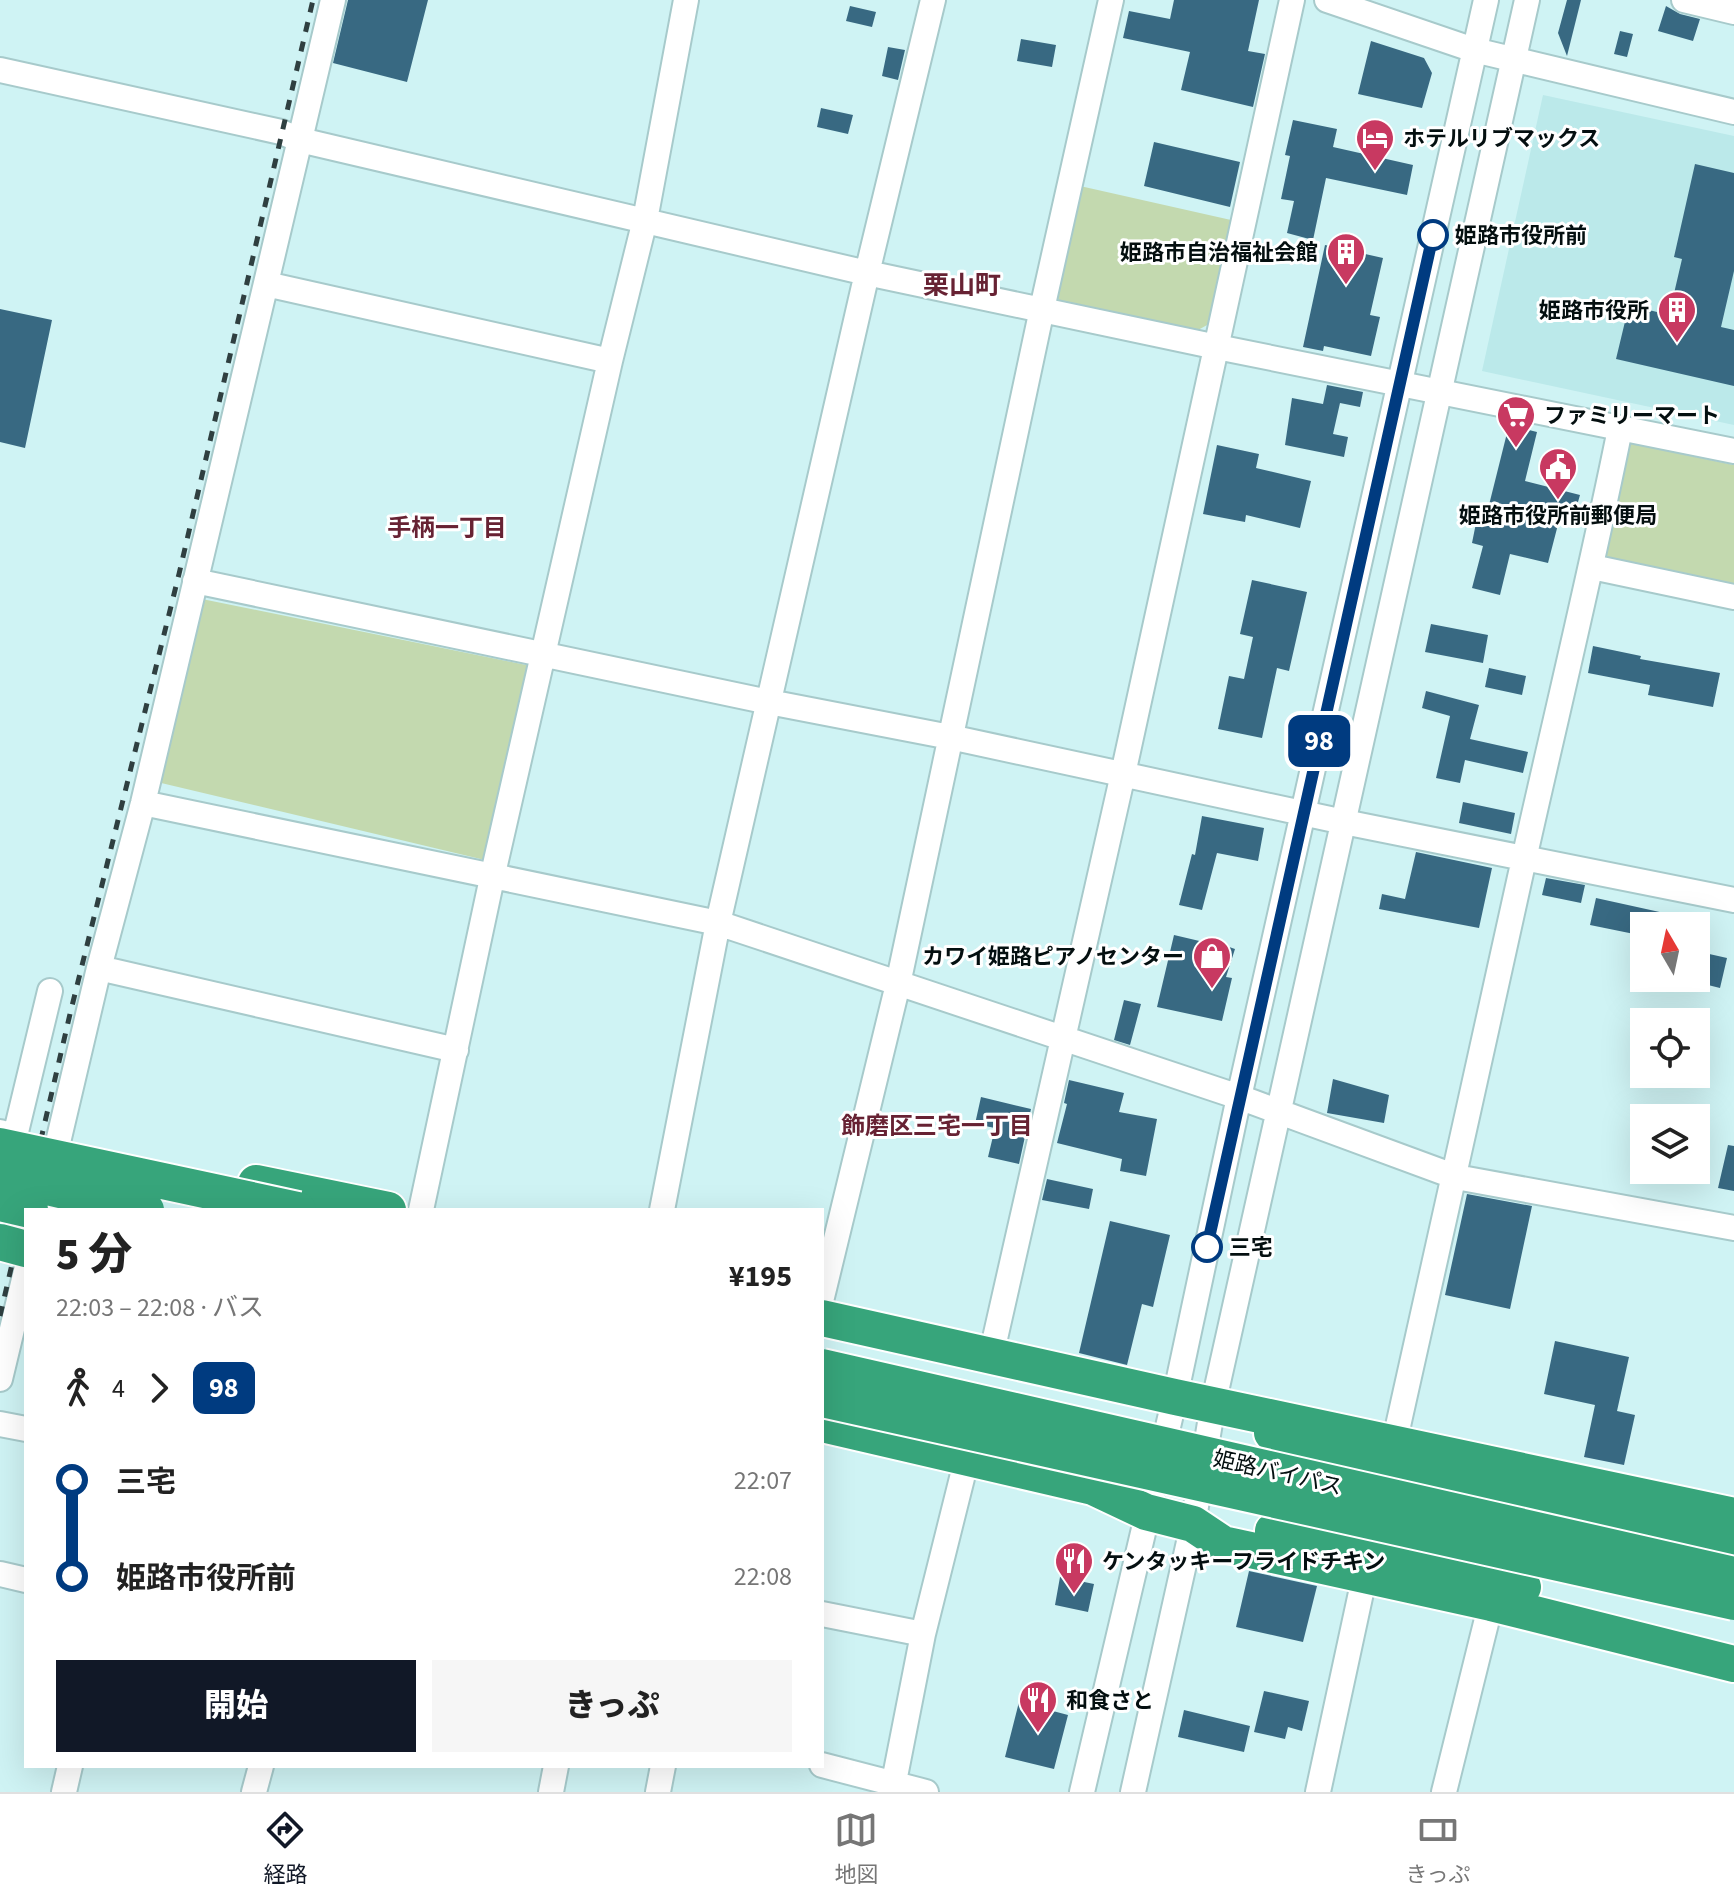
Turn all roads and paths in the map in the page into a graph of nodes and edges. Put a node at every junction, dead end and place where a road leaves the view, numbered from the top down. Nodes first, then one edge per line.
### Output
1 (333, 0) edge
2 (686, 0) edge
3 (933, 0) edge
4 (1111, 0) edge
5 (1292, 0) edge
6 (1327, 0) edge
7 (1486, 0) edge
8 (1527, 0) edge
9 (1684, 0) edge
10 (1734, 12) edge
11 (1474, 50) junction
12 (1515, 61) junction
13 (0, 70) edge
14 (1734, 112) edge
15 (300, 140) junction
16 (645, 220) junction
17 (867, 273) junction
18 (266, 284) junction
19 (1042, 309) junction
20 (1217, 347) junction
21 (610, 361) junction
22 (1399, 384) junction
23 (1440, 391) junction
24 (1620, 429) junction
25 (1734, 451) edge
26 (1592, 567) junction
27 (195, 581) junction
28 (1734, 597) edge
29 (544, 655) junction
30 (769, 702) junction
31 (950, 737) junction
32 (1123, 774) junction
33 (143, 803) junction
34 (1303, 812) junction
35 (1344, 822) junction
36 (1524, 858) junction
37 (492, 878) junction
38 (1734, 900) edge
39 (718, 923) junction
40 (99, 968) junction
41 (898, 984) junction
42 (50, 991) dead end
43 (1062, 1039) junction
44 (456, 1050) junction
45 (1239, 1097) junction
46 (1279, 1112) junction
47 (5, 1138) edge
48 (58, 1144) junction
49 (0, 1176) edge
50 (1456, 1177) junction
51 (0, 1201) edge
52 (43, 1203) edge
53 (117, 1208) edge
54 (211, 1208) edge
55 (290, 1208) edge
56 (378, 1208) edge
57 (421, 1208) edge
58 (662, 1208) edge
59 (1734, 1228) edge
60 (0, 1242) edge
61 (24, 1248) edge
62 (24, 1279) edge
63 (824, 1289) edge
64 (824, 1318) edge
65 (824, 1344) edge
66 (991, 1356) junction
67 (824, 1367) edge
68 (0, 1379) edge
69 (1175, 1397) junction
70 (824, 1399) edge
71 (1213, 1405) junction
72 (0, 1424) edge
73 (824, 1424) edge
74 (24, 1429) edge
75 (1394, 1444) junction
76 (824, 1447) edge
77 (962, 1478) junction
78 (1146, 1512) junction
79 (1734, 1516) edge
80 (1193, 1524) junction
81 (1734, 1549) edge
82 (0, 1574) edge
83 (1365, 1574) junction
84 (1734, 1575) edge
85 (24, 1580) edge
86 (1734, 1602) edge
87 (1491, 1603) junction
88 (824, 1614) edge
89 (923, 1634) junction
90 (1734, 1641) edge
91 (1734, 1664) edge
92 (824, 1766) edge
93 (70, 1768) edge
94 (260, 1768) edge
95 (556, 1768) edge
96 (663, 1768) edge
97 (893, 1788) edge
98 (64, 1792) edge
99 (254, 1792) edge
100 (551, 1792) edge
101 (658, 1792) edge
102 (926, 1792) edge
103 (1082, 1792) edge
104 (1133, 1792) edge
105 (1318, 1792) edge
106 (1444, 1792) edge

1 - 15 street
2 - 16 street
3 - 17 street
4 - 19 street
5 - 20 street
6 - 11 street
7 - 11 street
8 - 12 street
9 - 10 street
11 - 12 street
11 - 22 street
12 - 14 street
12 - 23 street
13 - 15 street
15 - 16 street
15 - 18 street
16 - 17 street
16 - 21 street
17 - 19 street
17 - 30 street
18 - 21 street
18 - 27 street
19 - 20 street
19 - 31 street
20 - 22 street
20 - 32 street
21 - 29 street
22 - 23 street
22 - 34 street
23 - 24 street
23 - 35 street
24 - 25 street
24 - 26 street
26 - 28 street
26 - 36 street
27 - 29 street
27 - 33 street
29 - 30 street
29 - 37 street
30 - 31 street
30 - 39 street
31 - 32 street
31 - 41 street
32 - 34 street
32 - 43 street
33 - 37 street
33 - 40 street
34 - 35 street
34 - 45 street
35 - 36 street
35 - 46 street
36 - 38 street
36 - 50 street
37 - 39 street
37 - 44 street
39 - 41 street
39 - 58 street
40 - 44 street
40 - 48 street
41 - 43 street
41 - 63 street
42 - 47 street
43 - 45 street
43 - 66 street
44 - 57 street
45 - 46 street
45 - 69 street
46 - 50 street
46 - 71 street
47 - 51 street
47 - 55 highway, bridge
48 - 52 street
48 - 56 highway
49 - 52 highway, bridge
50 - 59 street
50 - 75 street
51 - 52 highway, bridge
52 - 53 highway, bridge
52 - 54 highway, bridge
60 - 61 highway, bridge
62 - 68 street
64 - 66 highway
65 - 69 highway
66 - 69 highway
67 - 84 highway, 姫路バイパス, bridge
69 - 71 highway
69 - 78 street
70 - 86 highway, 姫路バイパス, bridge
71 - 75 highway
71 - 80 street
71 - 81 highway
72 - 74 street
73 - 78 highway
75 - 79 highway
76 - 77 highway
77 - 78 highway
77 - 89 street
78 - 80 highway
78 - 103 street
80 - 83 highway
80 - 90 highway
80 - 104 street
82 - 85 street
83 - 87 highway
83 - 105 street
87 - 91 highway
87 - 106 street
88 - 89 street
89 - 97 street
92 - 97 street
93 - 98 street
94 - 99 street
95 - 100 street
96 - 101 street
97 - 102 street

